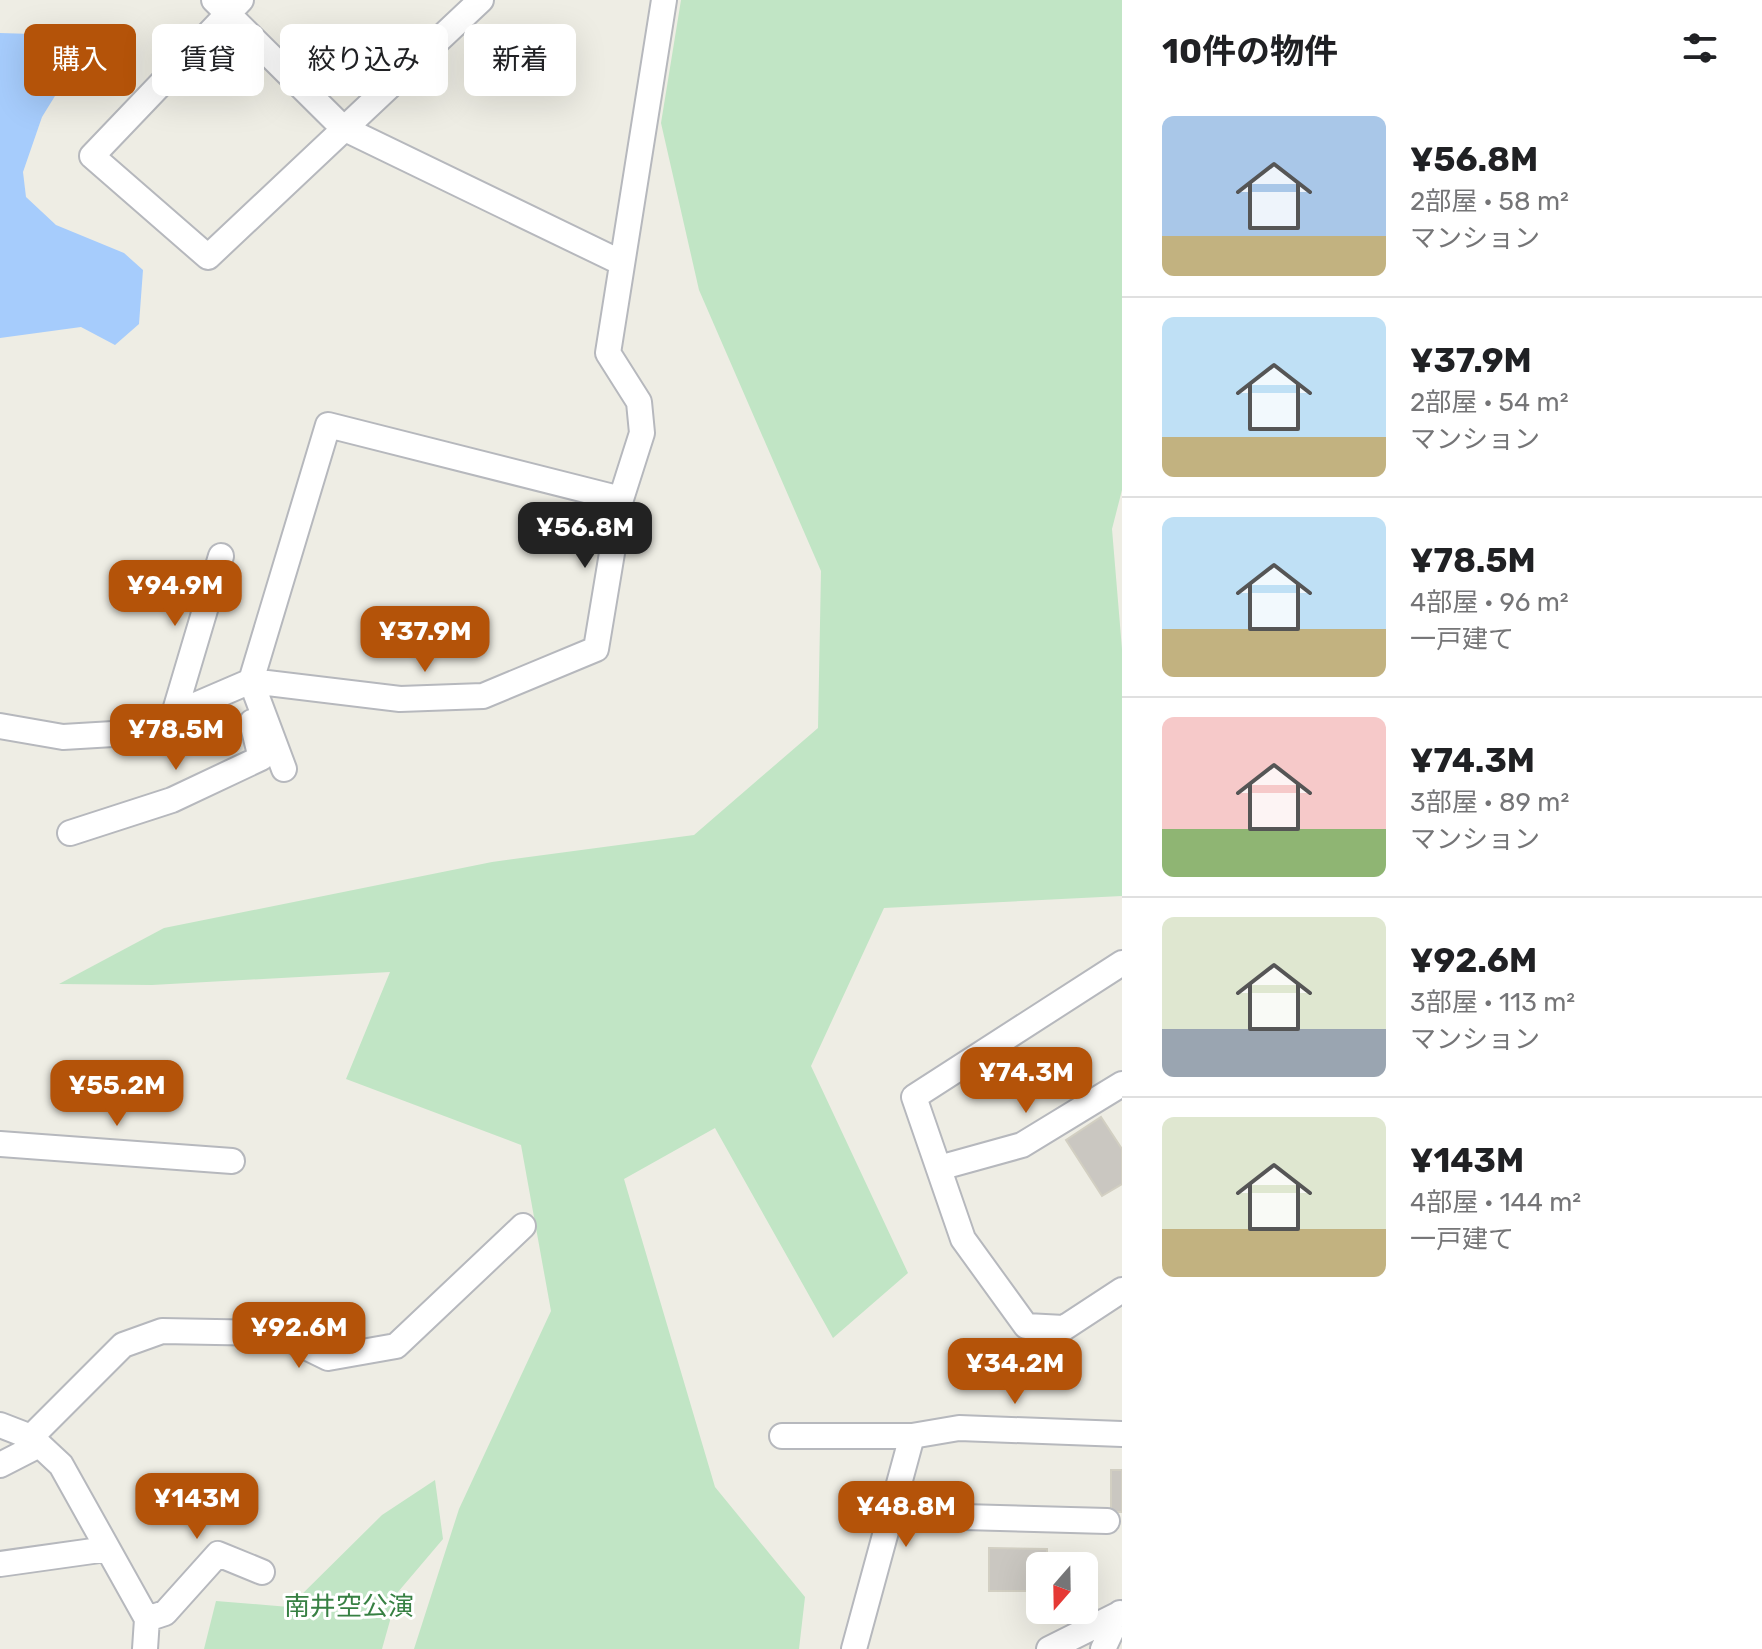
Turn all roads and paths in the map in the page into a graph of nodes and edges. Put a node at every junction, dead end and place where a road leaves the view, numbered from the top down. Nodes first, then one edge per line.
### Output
1 (481, 0) edge
2 (664, 0) edge
3 (228, 4) edge
4 (343, 128) junction
5 (622, 263) junction
6 (621, 499) junction
7 (221, 556) dead end
8 (247, 683) junction
9 (174, 714) junction
10 (0, 726) edge
11 (284, 769) dead end
12 (70, 833) dead end
13 (1122, 963) edge
14 (1122, 1084) edge
15 (0, 1144) edge
16 (232, 1161) dead end
17 (939, 1168) junction
18 (523, 1226) dead end
19 (1122, 1290) edge
20 (0, 1425) edge
21 (1122, 1434) edge
22 (782, 1436) dead end
23 (912, 1436) junction
24 (35, 1441) junction
25 (0, 1465) edge
26 (890, 1515) junction
27 (1107, 1521) dead end
28 (107, 1549) junction
29 (0, 1564) edge
30 (262, 1572) dead end
31 (1119, 1613) edge
32 (147, 1619) junction
33 (856, 1648) edge
34 (145, 1649) edge
35 (1049, 1649) edge
36 (1103, 1649) edge

1 - 4 street
2 - 5 street
3 - 4 street
3 - 4 street
4 - 5 street
5 - 6 street
6 - 8 street
6 - 8 street
7 - 9 street
8 - 9 street
8 - 11 street
8 - 12 street
9 - 10 street
13 - 17 street
14 - 17 street
15 - 16 street
17 - 19 street
18 - 24 street
20 - 24 street
21 - 23 street
22 - 23 street
23 - 26 street
24 - 25 street
24 - 28 street
26 - 27 street
26 - 33 street
28 - 29 street
28 - 32 street
30 - 32 street
31 - 35 street
31 - 36 street
32 - 34 street

